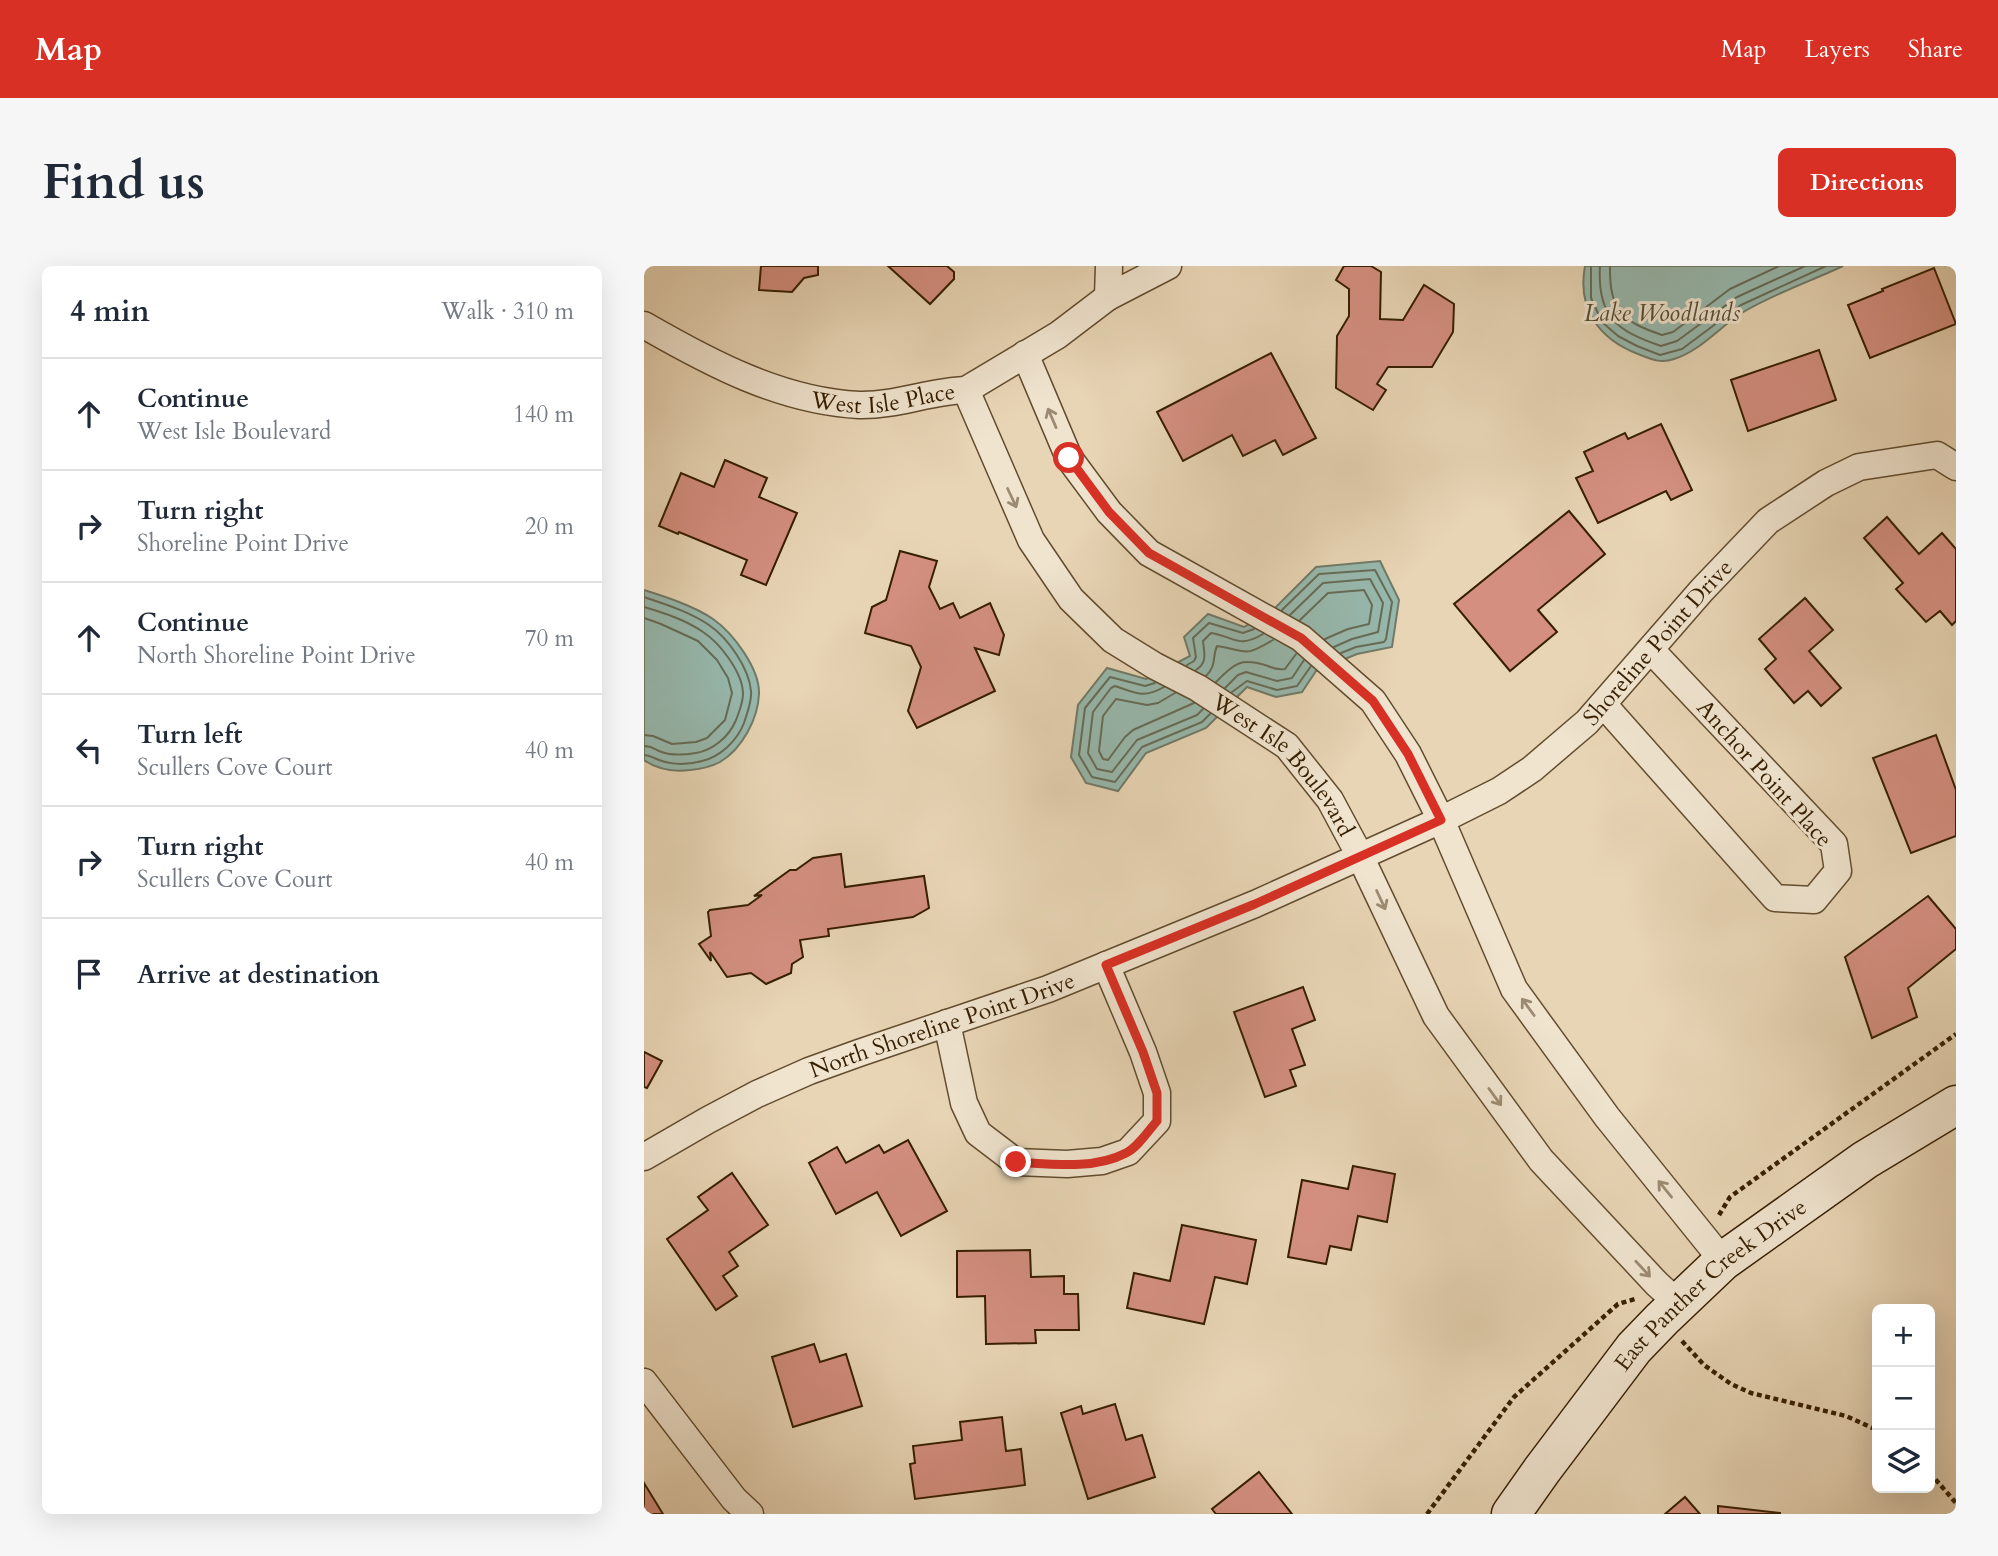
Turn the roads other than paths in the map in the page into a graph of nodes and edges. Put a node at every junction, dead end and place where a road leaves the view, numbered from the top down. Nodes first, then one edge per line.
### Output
1 (1109, 266) edge
2 (1168, 266) edge
3 (1108, 297) junction
4 (644, 325) edge
5 (1025, 354) junction
6 (966, 390) junction
7 (1956, 467) edge
8 (1651, 650) junction
9 (1603, 704) junction
10 (1441, 820) junction
11 (1360, 856) junction
12 (1106, 965) junction
13 (947, 1023) junction
14 (1953, 1111) edge
15 (644, 1157) edge
16 (1723, 1261) junction
17 (1670, 1311) junction
18 (644, 1382) edge
19 (750, 1514) edge
20 (1511, 1514) edge

1 - 3 street
2 - 3 street, West Isle Place
3 - 5 street, West Isle Place
4 - 6 street, West Isle Place
5 - 6 street, West Isle Place
10 -> 5 street
6 -> 11 street, West Isle Boulevard
7 - 8 street, Shoreline Point Drive
8 - 9 street, Shoreline Point Drive
8 - 9 street, Anchor Point Place
9 - 10 street, Shoreline Point Drive
10 - 11 street, Shoreline Point Drive
16 -> 10 street
11 - 12 street, North Shoreline Point Drive
11 -> 17 street, West Isle Boulevard
12 - 13 street, North Shoreline Point Drive
12 - 13 street
13 - 15 street, North Shoreline Point Drive
14 - 16 street, East Panther Creek Drive
16 - 17 street, East Panther Creek Drive
17 - 20 street, East Panther Creek Drive
18 - 19 street

